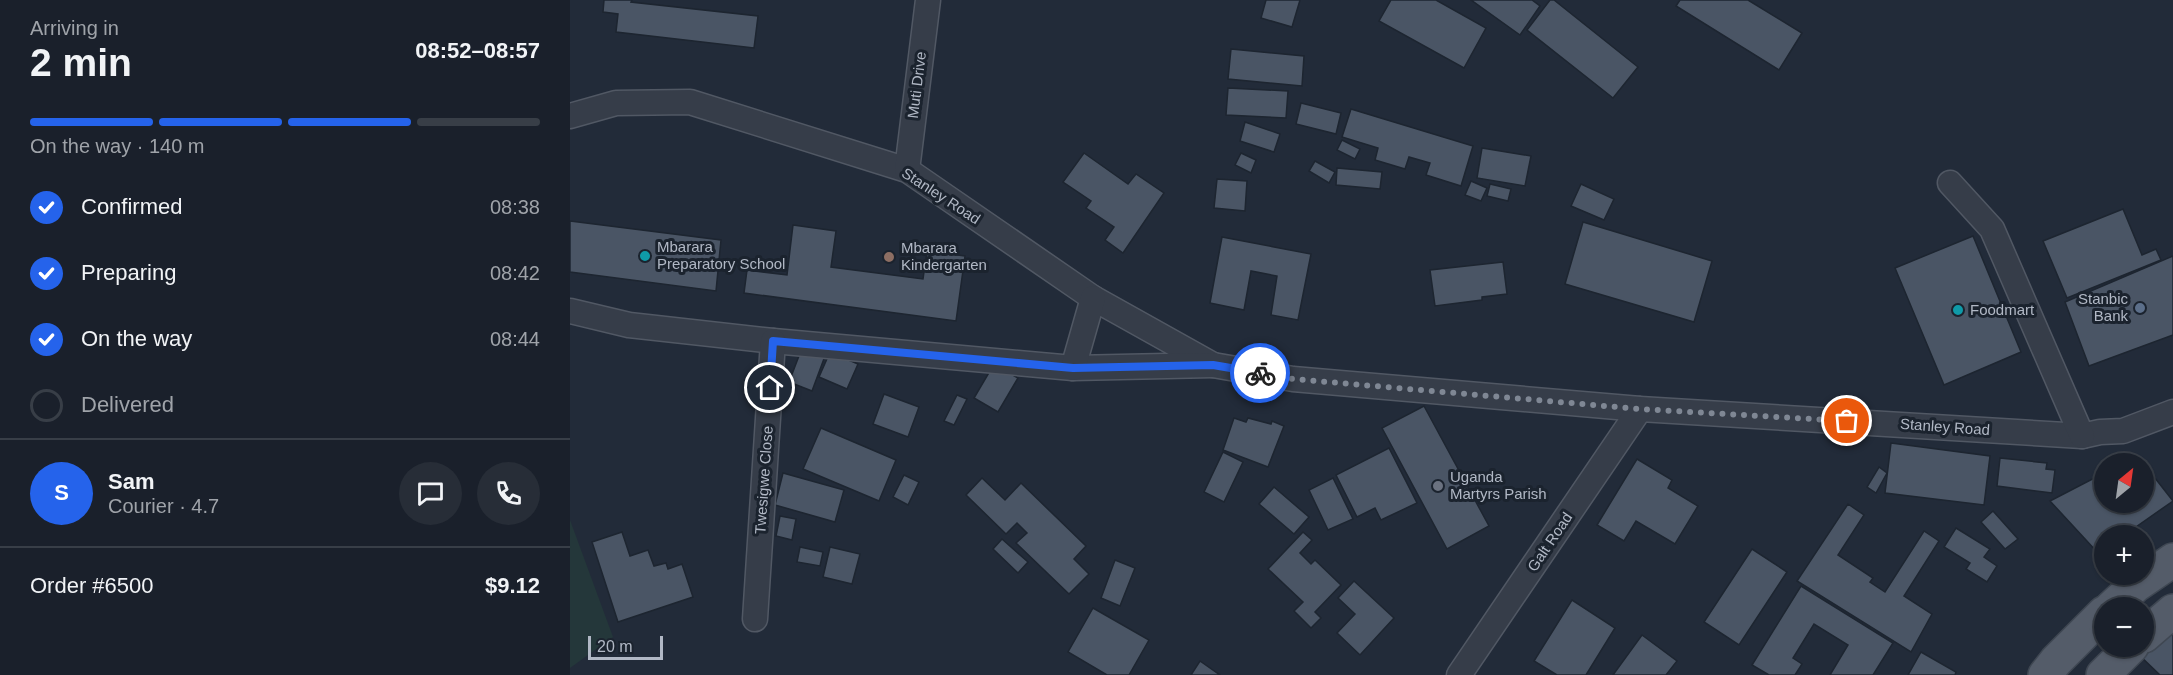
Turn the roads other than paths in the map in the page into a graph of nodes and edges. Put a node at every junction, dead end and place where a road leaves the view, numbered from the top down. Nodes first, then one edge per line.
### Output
1 (928, 0) edge
2 (570, 116) edge
3 (907, 170) junction
4 (1950, 183) dead end
5 (1093, 298) junction
6 (570, 311) edge
7 (773, 341) junction
8 (1213, 365) junction
9 (1073, 368) junction
10 (1640, 409) junction
11 (2173, 412) edge
12 (2082, 436) junction
13 (2169, 570) edge
14 (2122, 597) edge
15 (2173, 611) edge
16 (755, 620) dead end
17 (2094, 622) edge
18 (2154, 627) edge
19 (2121, 657) edge
20 (1459, 675) edge
21 (2045, 675) edge
22 (2103, 675) edge

1 - 3 street, Muti Drive
2 - 3 street, Stanley Road
3 - 5 street, Stanley Road
4 - 12 street
5 - 8 street, Stanley Road
5 - 9 street
6 - 7 street, Stanley Road
7 - 9 street, Stanley Road
7 - 16 street, Twesigwe Close
8 - 9 street, Stanley Road
8 - 10 street, Stanley Road
10 - 12 street, Stanley Road
10 - 20 street, Galt Road
11 - 12 street, Stanley Road
13 - 14 main road
15 - 18 main road
17 - 21 main road
19 - 22 main road

